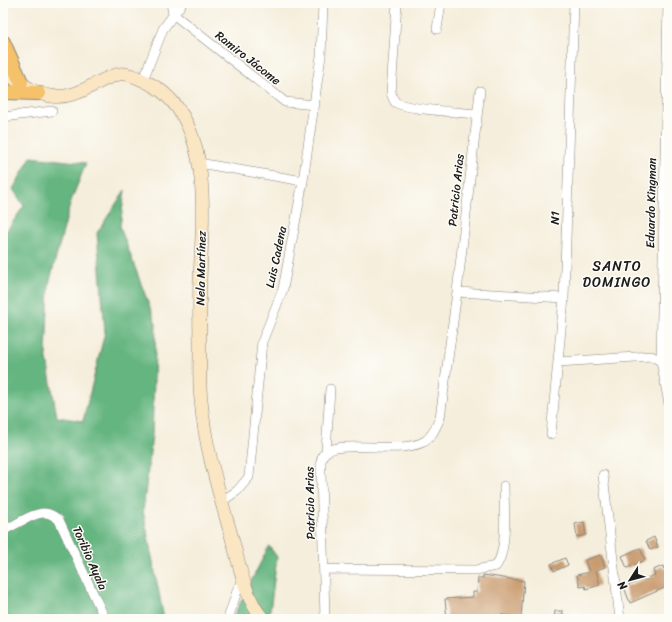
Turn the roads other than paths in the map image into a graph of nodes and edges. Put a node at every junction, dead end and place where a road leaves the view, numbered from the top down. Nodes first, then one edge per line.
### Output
1 (171, 3) edge
2 (182, 3) edge
3 (323, 3) edge
4 (397, 3) edge
5 (442, 3) edge
6 (574, 3) edge
7 (668, 3) edge
8 (174, 14) junction
9 (438, 29) dead end
10 (3, 42) edge
11 (3, 71) edge
12 (143, 80) junction
13 (21, 82) junction
14 (480, 91) dead end
15 (3, 92) edge
16 (38, 93) junction
17 (315, 105) junction
18 (52, 111) dead end
19 (477, 114) junction
20 (3, 117) edge
21 (199, 163) junction
22 (303, 181) junction
23 (457, 292) junction
24 (564, 298) junction
25 (665, 361) edge
26 (558, 362) junction
27 (330, 389) dead end
28 (669, 404) edge
29 (552, 434) dead end
30 (326, 451) junction
31 (603, 475) dead end
32 (504, 486) dead end
33 (222, 501) junction
34 (3, 531) edge
35 (324, 569) junction
36 (245, 582) junction
37 (105, 619) edge
38 (228, 619) edge
39 (263, 619) edge
40 (325, 619) edge
41 (620, 619) edge

1 - 8 street
2 - 8 street
3 - 17 street, Luis Cadena
4 - 19 street
5 - 9 street
6 - 24 street, N1
7 - 25 street, Eduardo Kingman
8 - 12 street
8 - 17 street, Ramiro Jácome
10 - 13 main road
11 - 13 main road, Nela Martínez
12 - 16 main road, Nela Martínez
12 - 21 main road, Nela Martínez
13 - 16 main road, Nela Martínez
14 - 19 street, Patricio Arias
15 - 16 main road
17 - 22 street, Luis Cadena
18 - 20 street
19 - 23 street, Patricio Arias
21 - 22 street
21 - 33 main road, Nela Martínez
22 - 33 street, Luis Cadena
23 - 24 street
23 - 30 street, Patricio Arias
24 - 26 street, N1
25 - 26 street
25 - 28 street, Eduardo Kingman
26 - 29 street, N1
27 - 30 street
30 - 35 street, Patricio Arias
31 - 41 street
32 - 35 street
33 - 36 main road, Nela Martínez
34 - 37 street, Toribio Ayala
35 - 40 street, Patricio Arias
36 - 38 street
36 - 39 main road, Nela Martínez

